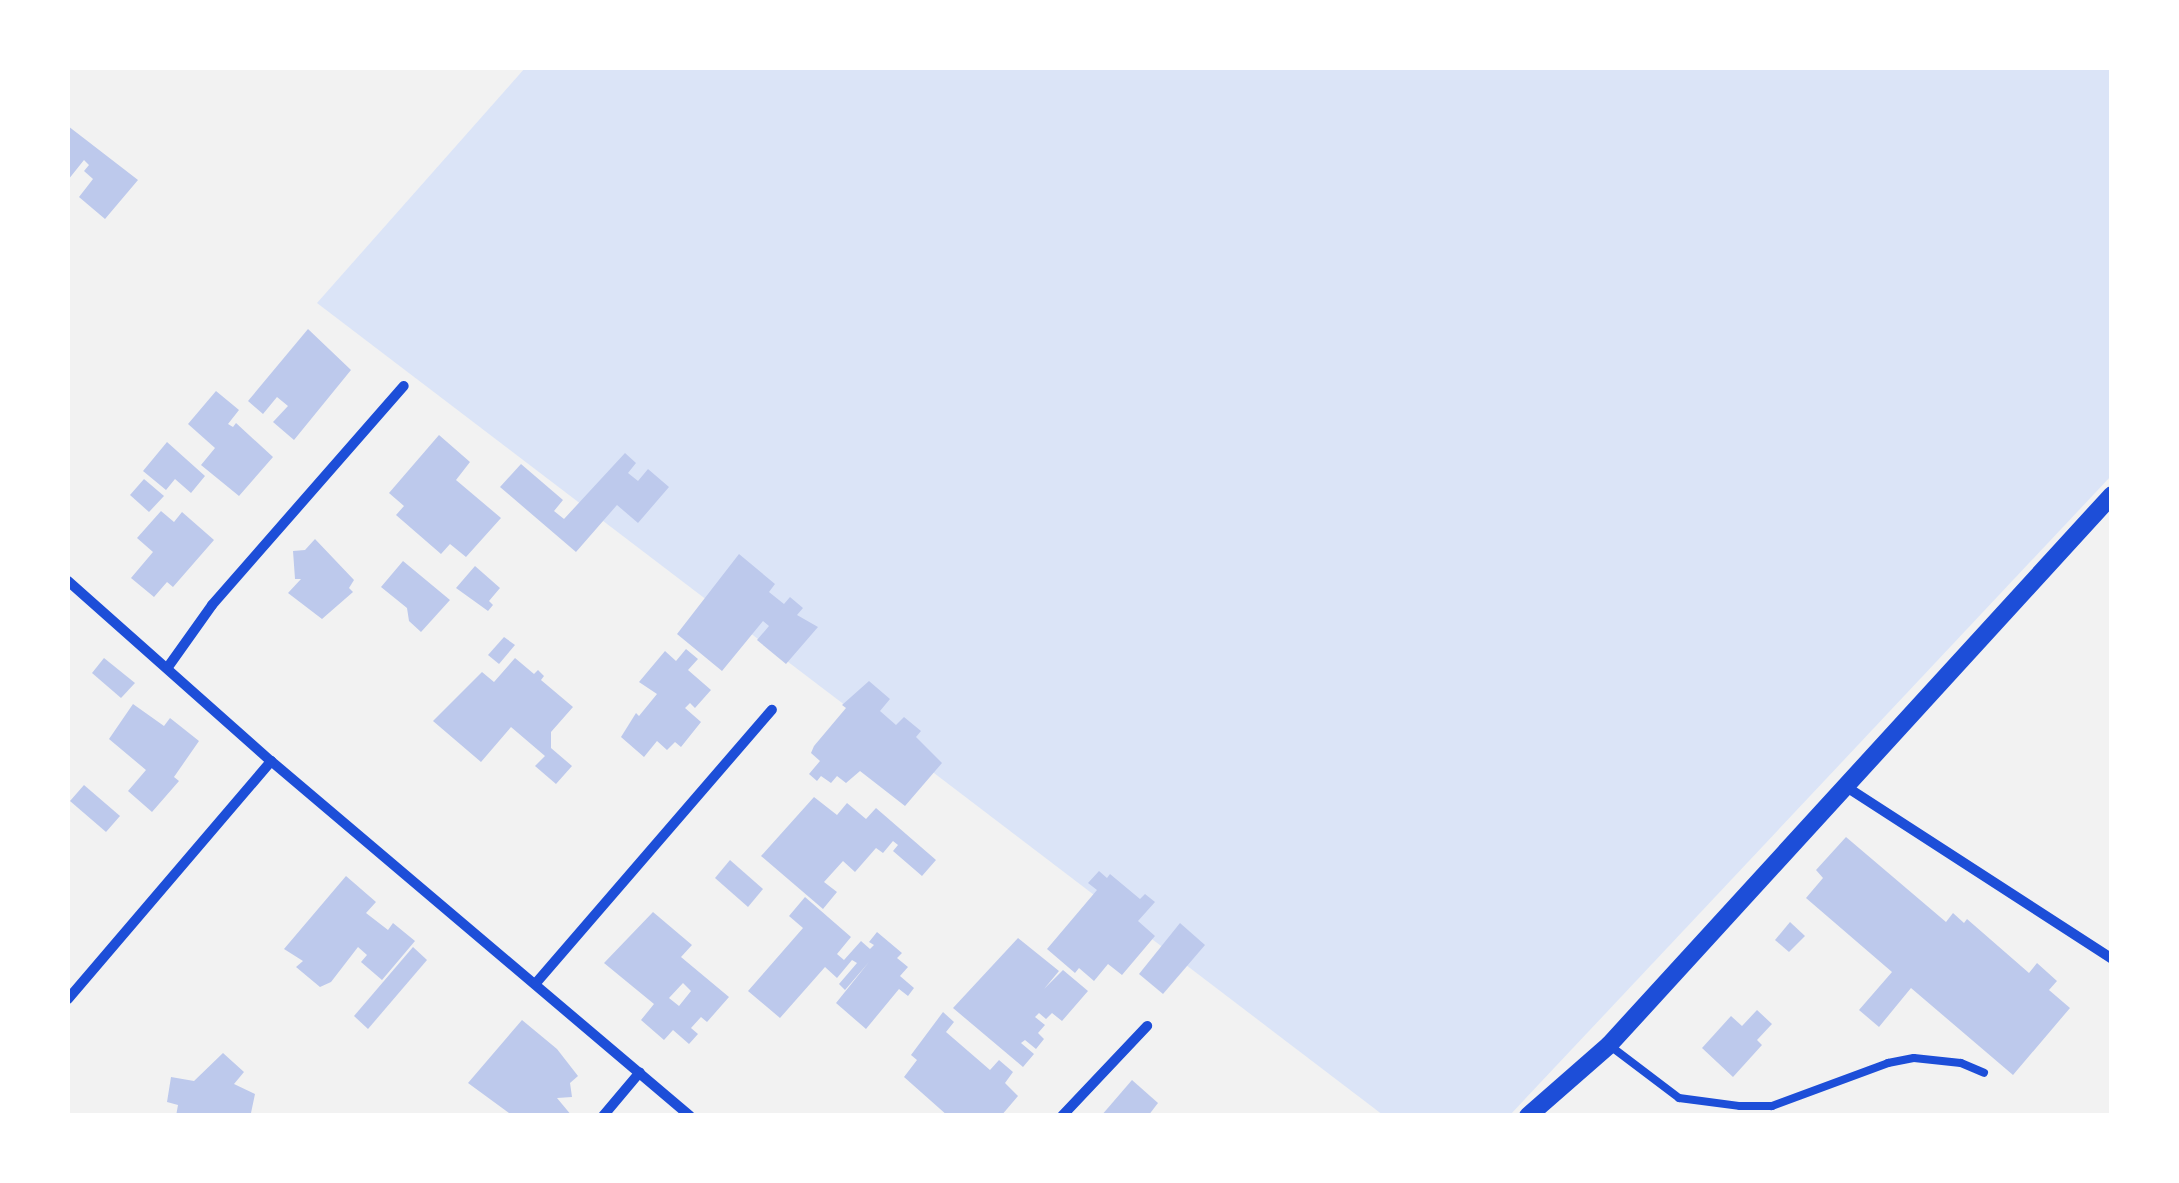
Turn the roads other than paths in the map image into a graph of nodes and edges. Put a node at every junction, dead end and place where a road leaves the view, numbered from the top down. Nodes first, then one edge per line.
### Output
1 (404, 386) dead end
2 (2112, 495) edge
3 (68, 580) edge
4 (168, 667) junction
5 (772, 710) dead end
6 (270, 762) junction
7 (1845, 786) junction
8 (2112, 959) edge
9 (536, 982) junction
10 (68, 999) edge
11 (1147, 1026) dead end
12 (1609, 1045) junction
13 (640, 1072) junction
14 (1984, 1073) dead end
15 (603, 1116) edge
16 (690, 1116) edge
17 (1062, 1116) edge
18 (1528, 1116) edge

1 - 4 street
2 - 7 street
3 - 4 street
4 - 6 street
5 - 9 street
6 - 9 street
6 - 10 street
7 - 8 street
7 - 12 street
9 - 13 street
11 - 17 street
12 - 14 lane
12 - 18 street
13 - 15 street
13 - 16 street

